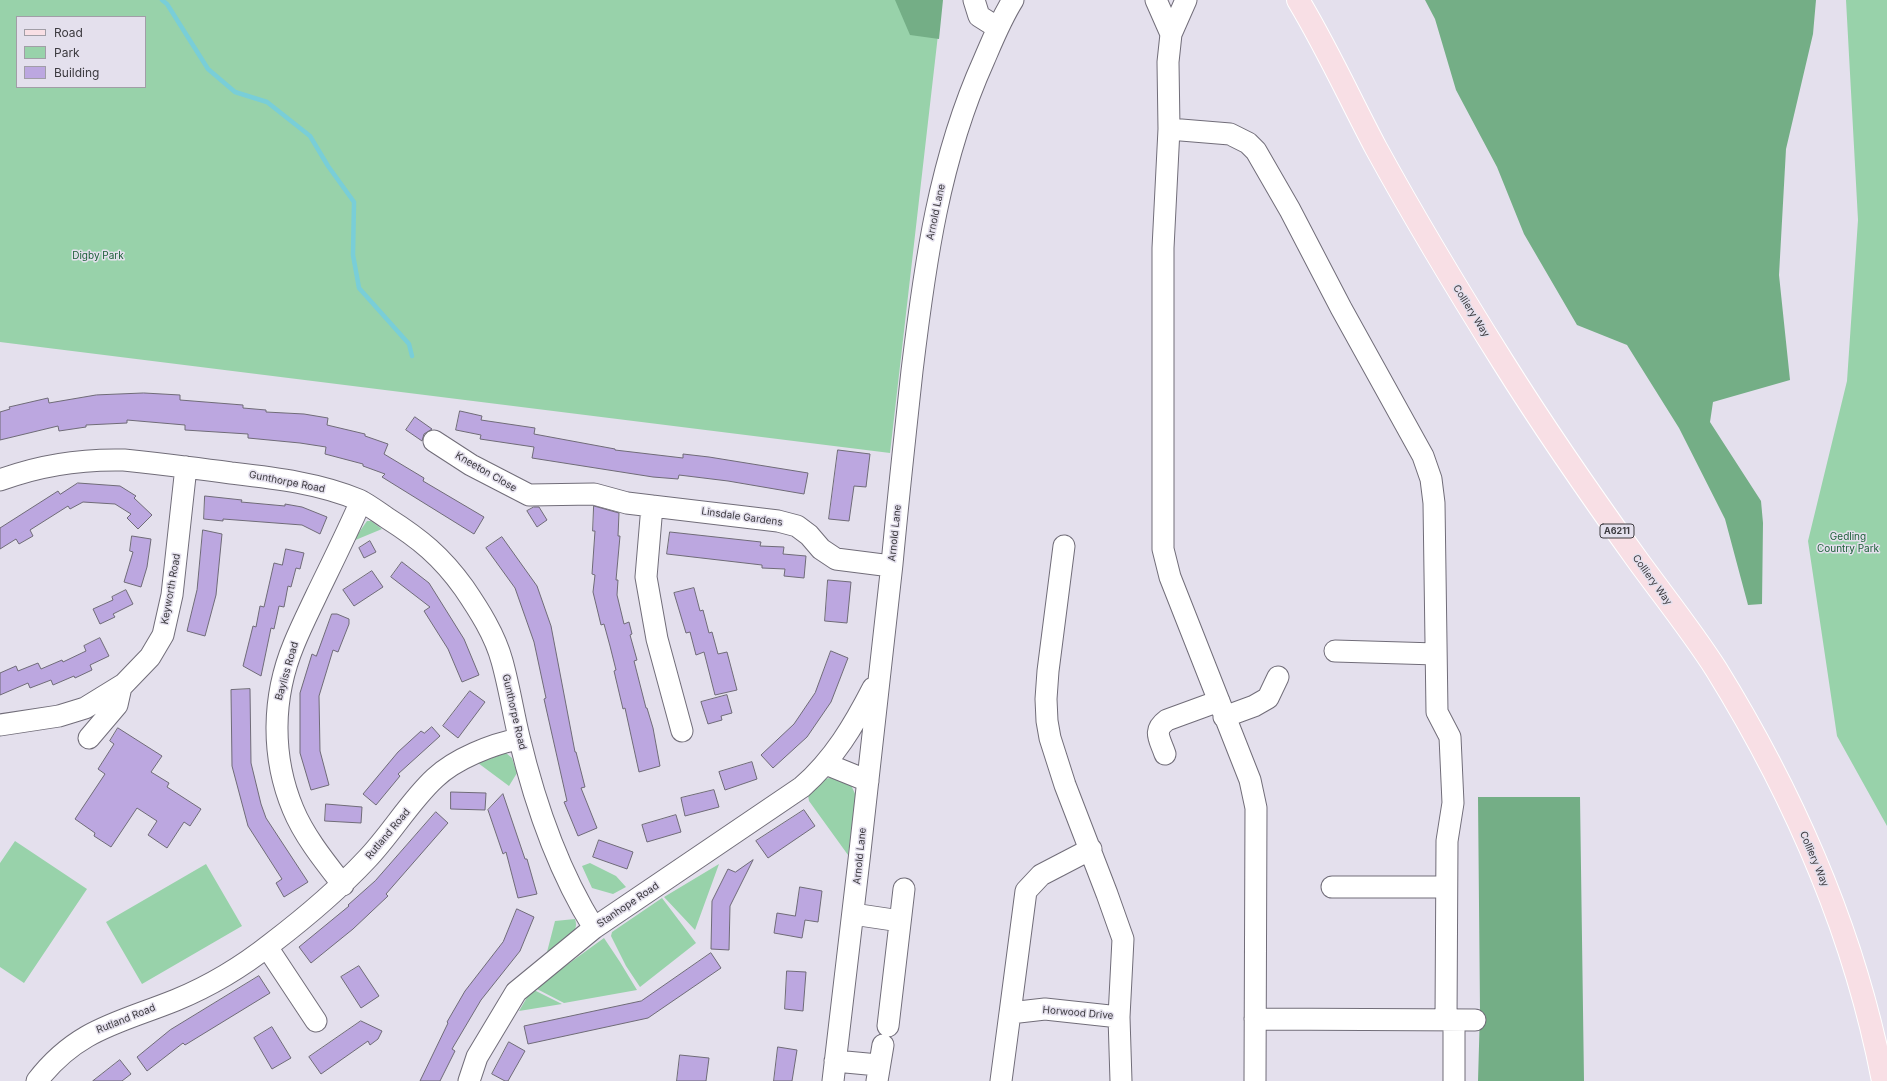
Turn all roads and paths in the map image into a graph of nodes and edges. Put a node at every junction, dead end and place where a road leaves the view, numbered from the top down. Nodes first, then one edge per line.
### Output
1 (974, 0) edge
2 (1013, 0) edge
3 (1156, 0) edge
4 (1186, 0) edge
5 (1298, 1) edge
6 (998, 28) junction
7 (1172, 34) junction
8 (1169, 129) junction
9 (434, 441) dead end
10 (186, 467) junction
11 (0, 480) edge
12 (612, 499) joint
13 (361, 501) junction
14 (652, 506) junction
15 (1064, 546) dead end
16 (891, 566) junction
17 (1335, 651) dead end
18 (1436, 654) junction
19 (879, 677) junction
20 (1278, 677) dead end
21 (121, 687) junction
22 (1222, 709) junction
23 (0, 725) edge
24 (682, 731) dead end
25 (89, 738) dead end
26 (519, 739) junction
27 (1165, 754) dead end
28 (826, 764) junction
29 (868, 781) junction
30 (1091, 849) junction
31 (343, 885) junction
32 (1446, 887) junction
33 (1332, 888) dead end
34 (904, 889) dead end
35 (853, 914) junction
36 (900, 921) junction
37 (594, 928) junction
38 (267, 947) junction
39 (1010, 1013) junction
40 (1119, 1017) junction
41 (1255, 1019) junction
42 (1450, 1020) junction
43 (1475, 1020) dead end
44 (316, 1021) dead end
45 (882, 1054) edge
46 (834, 1071) edge
47 (37, 1081) edge
48 (469, 1081) edge
49 (1000, 1081) edge
50 (1121, 1081) edge
51 (1255, 1081) edge
52 (1454, 1081) edge
53 (1883, 1081) edge

1 - 6 street
2 - 6 street, Arnold Lane
3 - 7 street
4 - 7 street
5 - 53 main road, Colliery Way / A6211
6 - 16 street, Arnold Lane
7 - 8 street
8 - 18 street
8 - 22 street
9 - 12 street, Kneeton Close
10 - 11 street, Gunthorpe Road
10 - 13 street, Gunthorpe Road
10 - 21 street, Keyworth Road
12 - 14 street, Linsdale Gardens
13 - 26 street, Gunthorpe Road
13 - 31 street, Bayliss Road
14 - 16 street, Linsdale Gardens
14 - 24 street
15 - 30 street
16 - 19 street, Arnold Lane
17 - 18 street
18 - 32 street
19 - 28 street, Stanhope Road
19 - 29 street, Arnold Lane
20 - 22 street
21 - 23 street, Keyworth Road
21 - 25 street
22 - 27 street
22 - 41 street
26 - 31 street, Rutland Road
26 - 37 street, Gunthorpe Road
28 - 29 street
28 - 37 street, Stanhope Road
29 - 35 street, Arnold Lane
30 - 39 street
30 - 40 street
31 - 38 street, Rutland Road
32 - 33 street
32 - 42 street
34 - 36 street
35 - 36 street
35 - 46 street, Arnold Lane
36 - 45 street
37 - 48 street, Stanhope Road
38 - 44 street
38 - 47 street, Rutland Road
39 - 40 street, Horwood Drive
39 - 49 street
40 - 50 street
41 - 42 street
41 - 51 street
42 - 43 street
42 - 52 street
45 - 46 street

